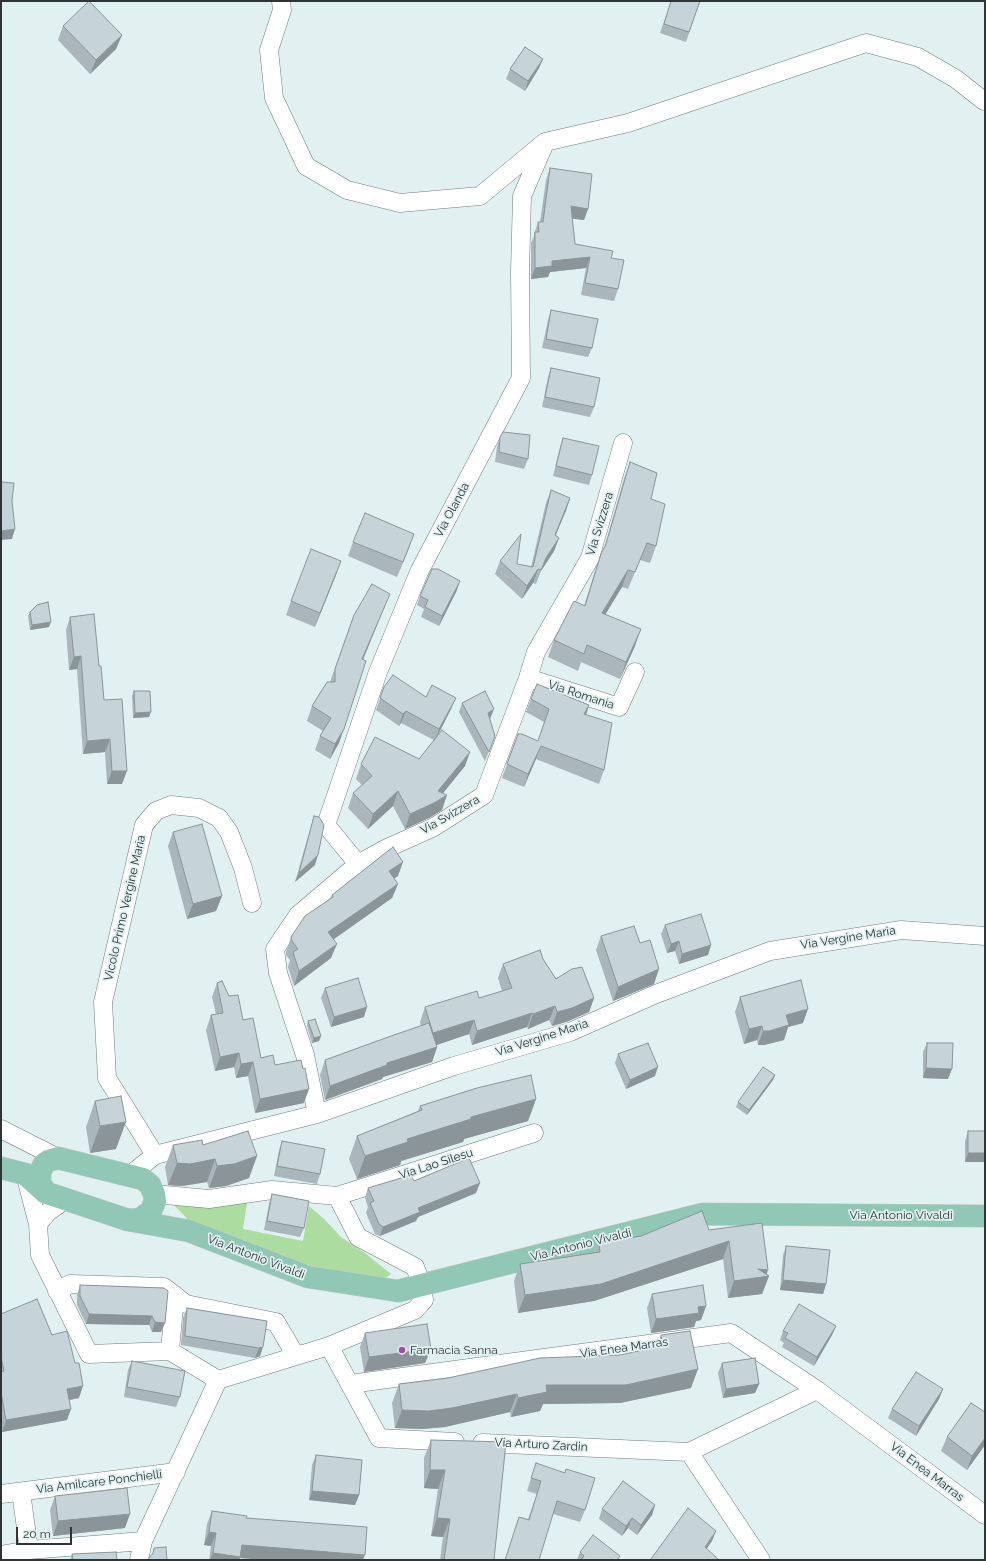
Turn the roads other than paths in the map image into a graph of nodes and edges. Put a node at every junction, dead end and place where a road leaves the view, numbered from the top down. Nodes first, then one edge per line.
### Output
1 (281, 1) edge
2 (985, 100) edge
3 (545, 142) junction
4 (623, 443) dead end
5 (635, 672) dead end
6 (528, 678) junction
7 (358, 864) junction
8 (252, 903) dead end
9 (985, 936) edge
10 (317, 1114) junction
11 (1, 1129) edge
12 (534, 1133) dead end
13 (154, 1154) junction
14 (42, 1166) junction
15 (1, 1168) edge
16 (129, 1176) junction
17 (56, 1196) junction
18 (154, 1196) junction
19 (337, 1196) junction
20 (985, 1216) edge
21 (128, 1220) junction
22 (38, 1224) junction
23 (189, 1231) junction
24 (422, 1285) junction
25 (57, 1291) junction
26 (175, 1295) junction
27 (329, 1346) junction
28 (170, 1351) junction
29 (296, 1356) junction
30 (218, 1380) junction
31 (350, 1384) junction
32 (817, 1390) junction
33 (689, 1452) junction
34 (176, 1472) junction
35 (21, 1492) junction
36 (1, 1494) edge
37 (985, 1515) edge
38 (143, 1541) junction
39 (29, 1550) junction
40 (1, 1555) edge
41 (139, 1560) edge
42 (761, 1560) edge

1 - 3 street
2 - 3 street
3 - 7 street, Via Olanda
4 - 6 street, Via Svizzera
5 - 6 street, Via Romania
6 - 7 street, Via Svizzera
7 - 10 street, Via Svizzera
8 - 13 street, Vicolo Primo Vergine Maria
9 - 10 street, Via Vergine Maria
10 - 13 street, Via Vergine Maria
11 - 14 street
12 - 19 street, Via Lao Silesu
13 - 16 street, Via Vergine Maria
14 - 15 main road, Via Antonio Vivaldi
14 - 16 main road, Via Antonio Vivaldi
14 - 17 main road
14 - 22 street
16 - 18 main road, Via Antonio Vivaldi
17 - 21 main road, Via Antonio Vivaldi
17 - 22 street
18 - 19 street, Via Lao Silesu
18 - 21 main road
18 - 23 main road, Via Antonio Vivaldi
19 - 24 street
20 - 24 main road, Via Antonio Vivaldi
21 - 23 main road, Via Antonio Vivaldi
22 - 25 street
23 - 24 main road, Via Antonio Vivaldi
24 - 27 street
25 - 26 street
25 - 28 street
26 - 28 street
26 - 29 street
27 - 29 street
27 - 31 street, Via Arturo Zardin
28 - 30 street
29 - 30 street
30 - 34 street
31 - 32 street, Via Enea Marras
31 - 33 street, Via Arturo Zardin
32 - 33 street, Via Arturo Zardin
32 - 37 street, Via Enea Marras
33 - 42 street
34 - 35 street, Via Amilcare Ponchielli
34 - 38 street
35 - 36 street, Via Amilcare Ponchielli
35 - 39 street, Via Amilcare Ponchielli
38 - 39 street
38 - 41 street
39 - 40 street

